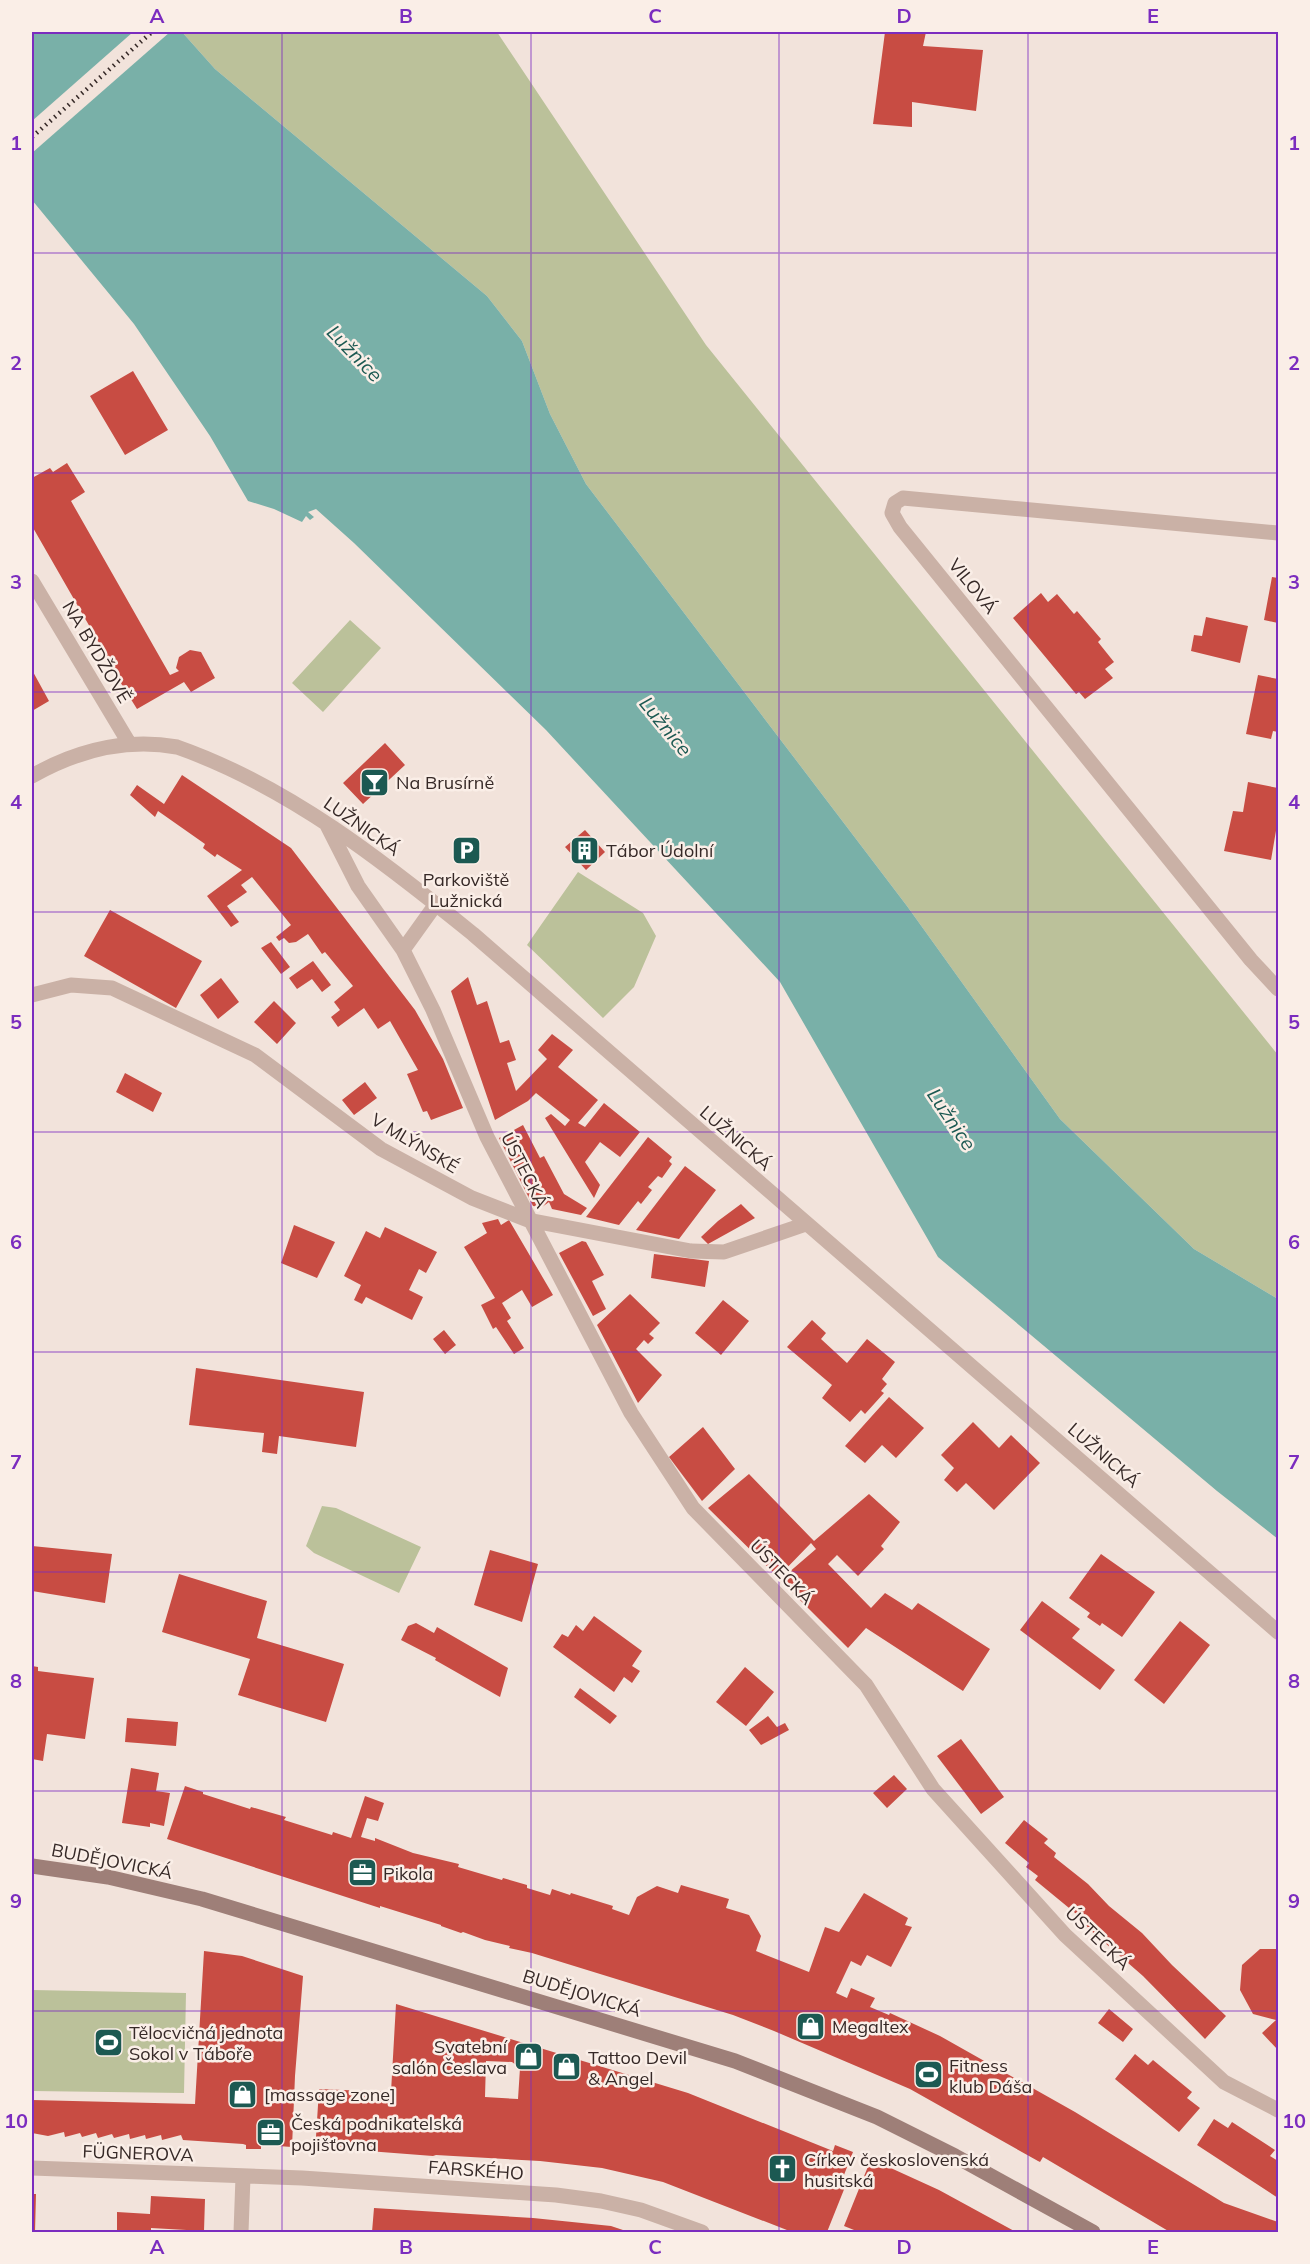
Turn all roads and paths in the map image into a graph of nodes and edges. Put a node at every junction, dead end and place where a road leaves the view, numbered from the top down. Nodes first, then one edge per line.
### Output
1 (1278, 533) edge
2 (32, 581) edge
3 (129, 743) junction
4 (32, 776) edge
5 (327, 825) junction
6 (436, 904) junction
7 (403, 950) junction
8 (1278, 989) edge
9 (32, 994) edge
10 (528, 1220) junction
11 (806, 1224) junction
12 (1278, 1632) edge
13 (32, 1866) edge
14 (1278, 2110) edge
15 (32, 2168) edge
16 (243, 2176) junction
17 (242, 2232) edge
18 (702, 2232) edge
19 (1093, 2232) edge

1 - 8 street, VILOVÁ
2 - 3 street, NA BYDŽOVĚ
3 - 4 street, LUŽNICKÁ
3 - 5 street, LUŽNICKÁ
5 - 6 street, LUŽNICKÁ
5 - 7 street, ÚSTECKÁ
6 - 7 street
6 - 11 street, LUŽNICKÁ
7 - 10 street, ÚSTECKÁ
9 - 10 street, V MLÝNSKÉ
10 - 11 street, V MLÝNSKÉ
10 - 14 street, ÚSTECKÁ
11 - 12 street, LUŽNICKÁ
13 - 19 main road, BUDĚJOVICKÁ
15 - 16 street, FÜGNEROVA
16 - 17 street
16 - 18 street, FARSKÉHO

